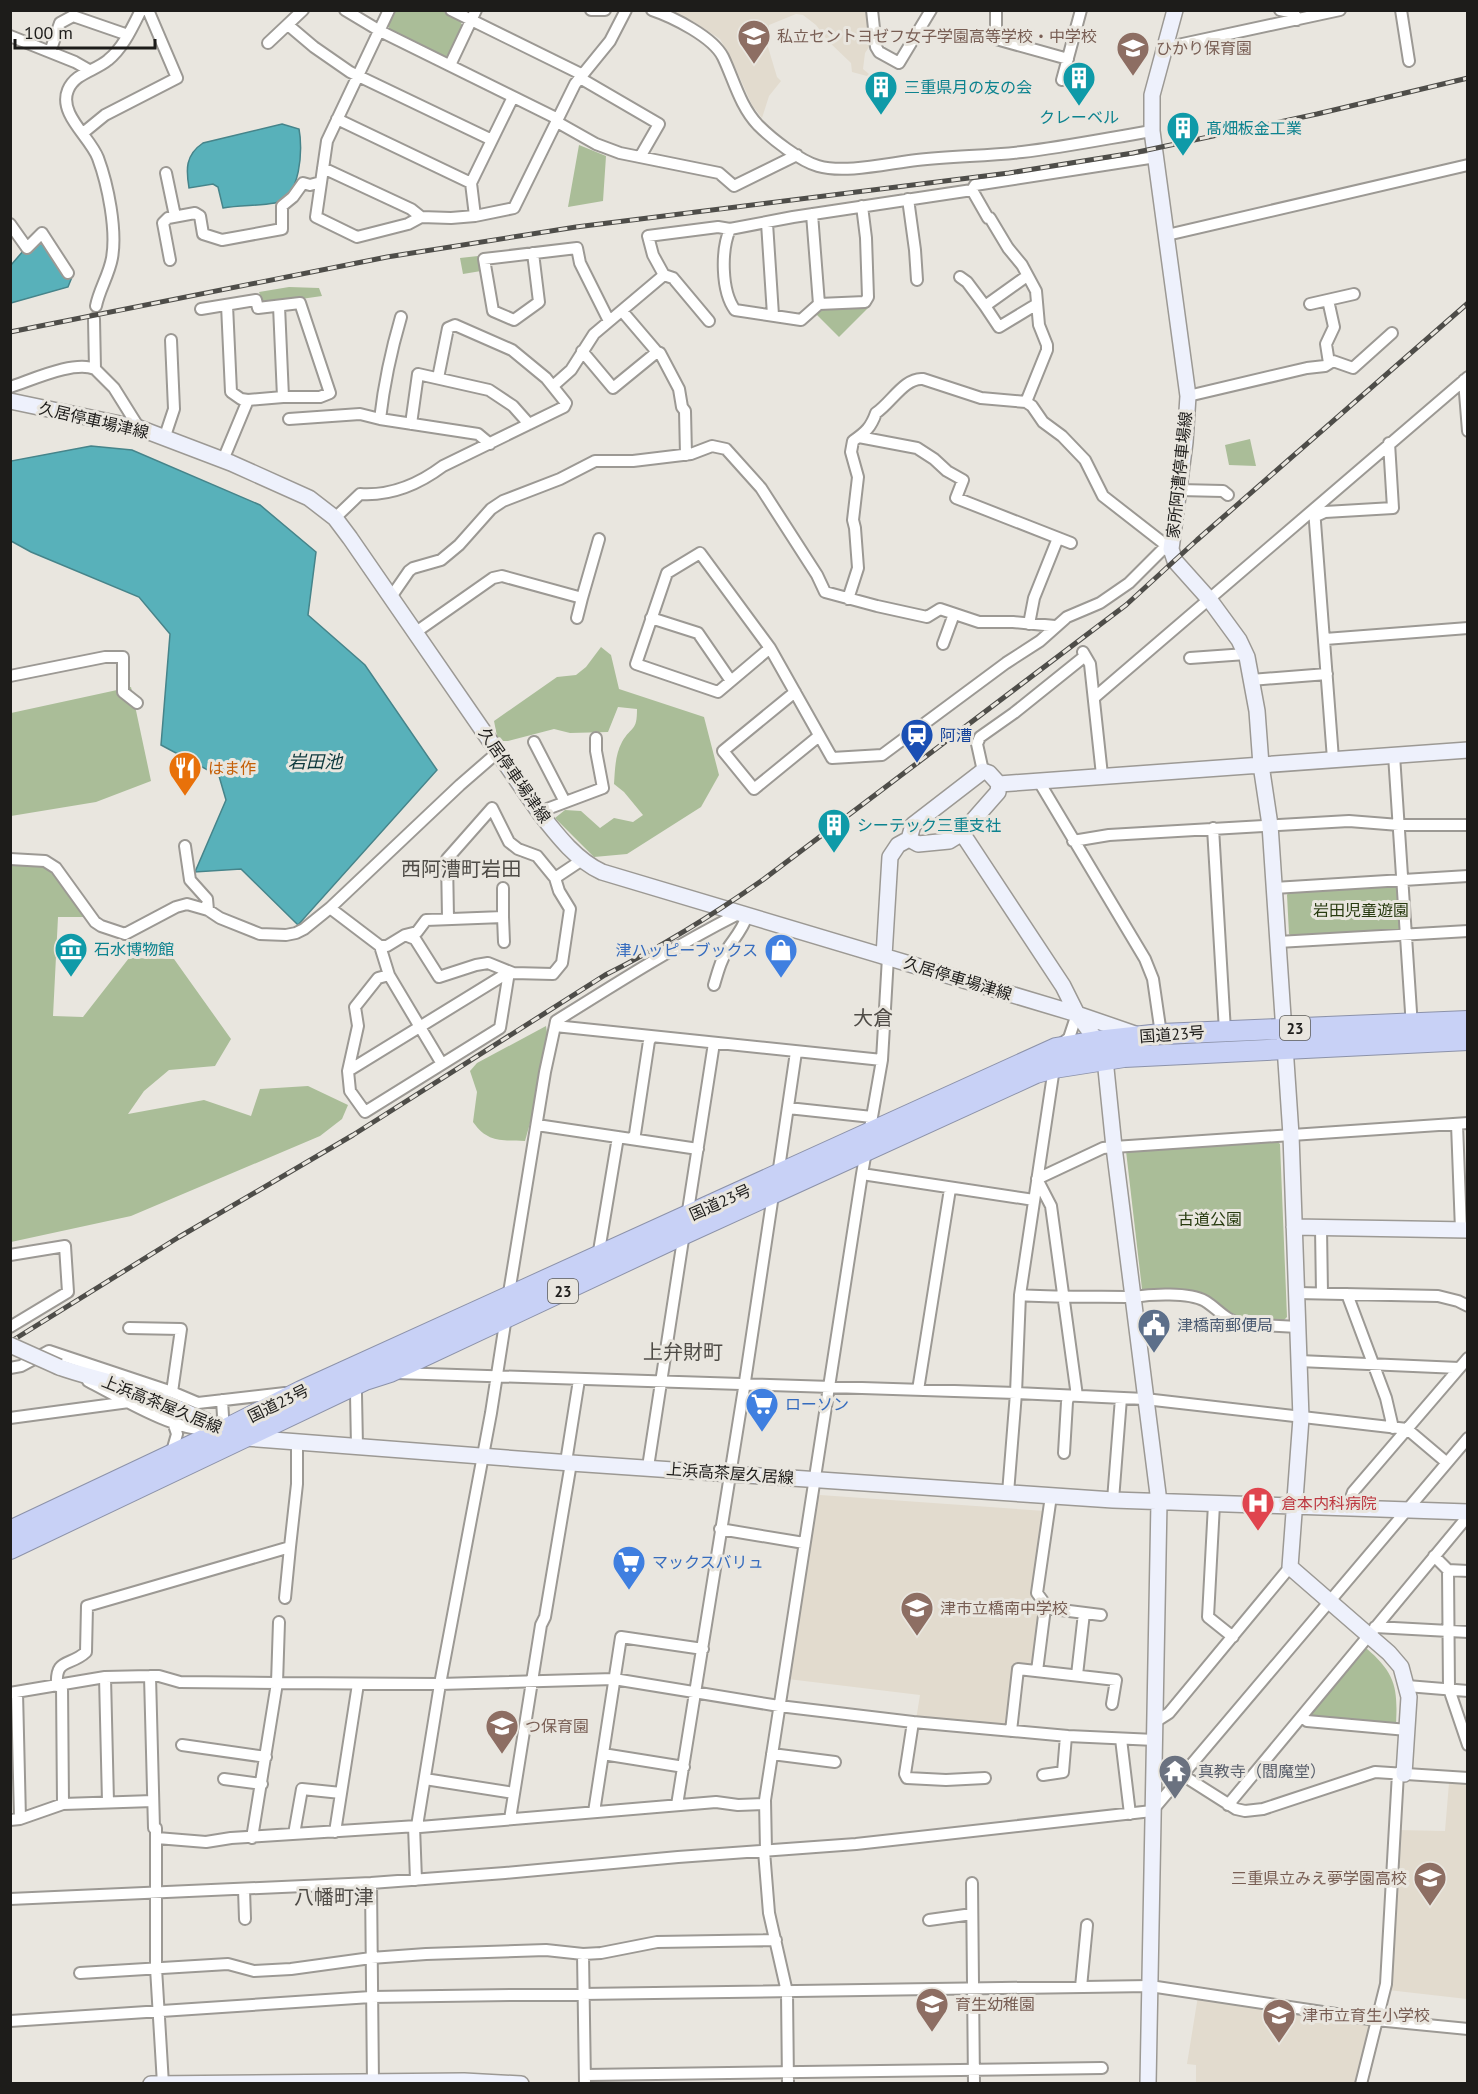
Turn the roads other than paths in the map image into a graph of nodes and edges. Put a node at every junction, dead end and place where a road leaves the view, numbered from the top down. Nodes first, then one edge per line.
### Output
1 (141, 10) edge
2 (148, 10) edge
3 (303, 10) edge
4 (345, 10) edge
5 (389, 10) edge
6 (451, 10) edge
7 (591, 10) edge
8 (605, 10) edge
9 (626, 10) edge
10 (652, 10) edge
11 (872, 10) edge
12 (931, 10) edge
13 (996, 10) edge
14 (1176, 10) edge
15 (1280, 10) edge
16 (1340, 10) edge
17 (1401, 10) edge
18 (1076, 12) edge
19 (64, 15) edge
20 (474, 16) edge
21 (1298, 20) junction
22 (288, 25) junction
23 (380, 31) junction
24 (128, 35) junction
25 (10, 36) edge
26 (268, 43) dead end
27 (1164, 48) junction
28 (50, 52) junction
29 (1068, 59) junction
30 (1409, 61) dead end
31 (450, 65) junction
32 (89, 70) junction
33 (358, 76) junction
34 (581, 76) junction
35 (1062, 80) dead end
36 (513, 98) junction
37 (337, 120) junction
38 (558, 121) junction
39 (1152, 131) junction
40 (83, 133) junction
41 (492, 140) junction
42 (797, 155) junction
43 (640, 157) junction
44 (1156, 157) junction
45 (1467, 165) edge
46 (323, 168) junction
47 (166, 172) dead end
48 (321, 182) junction
49 (471, 183) junction
50 (972, 189) junction
51 (908, 199) junction
52 (862, 206) junction
53 (812, 214) junction
54 (175, 216) junction
55 (475, 216) junction
56 (421, 217) junction
57 (767, 223) junction
58 (10, 225) edge
59 (730, 229) junction
60 (1167, 234) junction
61 (533, 253) junction
62 (170, 260) dead end
63 (68, 273) dead end
64 (664, 275) junction
65 (1027, 276) junction
66 (960, 277) dead end
67 (917, 280) dead end
68 (1354, 294) dead end
69 (1328, 300) junction
70 (819, 304) junction
71 (1037, 304) junction
72 (1310, 304) dead end
73 (227, 305) junction
74 (96, 306) dead end
75 (279, 306) junction
76 (985, 306) junction
77 (201, 309) dead end
78 (622, 311) junction
79 (773, 315) junction
80 (401, 317) dead end
81 (94, 319) dead end
82 (609, 321) junction
83 (709, 321) dead end
84 (1392, 333) dead end
85 (171, 340) dead end
86 (582, 351) junction
87 (657, 352) junction
88 (1329, 363) junction
89 (95, 369) junction
90 (438, 378) junction
91 (1466, 378) edge
92 (553, 386) junction
93 (10, 387) edge
94 (1188, 396) junction
95 (283, 397) junction
96 (248, 399) junction
97 (10, 401) edge
98 (1026, 402) junction
99 (289, 419) dead end
100 (380, 419) junction
101 (411, 424) junction
102 (529, 424) junction
103 (140, 428) junction
104 (1467, 431) edge
105 (165, 436) junction
106 (859, 437) junction
107 (1389, 443) junction
108 (490, 444) junction
109 (686, 454) junction
110 (223, 460) junction
111 (1179, 490) junction
112 (1228, 495) dead end
113 (1314, 513) junction
114 (335, 518) junction
115 (1058, 538) junction
116 (599, 539) dead end
117 (1071, 543) dead end
118 (1171, 549) junction
119 (391, 597) junction
120 (582, 598) junction
121 (848, 599) junction
122 (1209, 599) junction
123 (954, 614) junction
124 (577, 618) dead end
125 (651, 618) junction
126 (1029, 624) junction
127 (1055, 626) junction
128 (1467, 628) edge
129 (416, 632) junction
130 (1324, 639) junction
131 (943, 644) dead end
132 (770, 648) junction
133 (1246, 654) junction
134 (1190, 658) dead end
135 (1327, 674) junction
136 (10, 676) edge
137 (1251, 680) junction
138 (731, 681) junction
139 (795, 692) junction
140 (1095, 697) junction
141 (137, 703) dead end
142 (819, 736) junction
143 (596, 738) dead end
144 (534, 742) dead end
145 (1467, 750) edge
146 (498, 752) junction
147 (1394, 755) junction
148 (1333, 759) junction
149 (1261, 765) junction
150 (982, 771) junction
151 (1102, 775) junction
152 (1038, 780) junction
153 (999, 784) junction
154 (566, 802) junction
155 (539, 812) junction
156 (1270, 825) junction
157 (1399, 825) junction
158 (1467, 825) edge
159 (1213, 828) junction
160 (962, 833) junction
161 (909, 839) junction
162 (1073, 841) junction
163 (185, 846) dead end
164 (10, 859) edge
165 (582, 860) junction
166 (1467, 876) edge
167 (555, 878) junction
168 (1402, 880) junction
169 (503, 888) dead end
170 (1274, 888) junction
171 (330, 908) junction
172 (208, 910) junction
173 (742, 915) junction
174 (503, 917) junction
175 (448, 918) junction
176 (1467, 931) edge
177 (1406, 935) junction
178 (405, 936) junction
179 (504, 942) dead end
180 (1278, 942) junction
181 (380, 946) junction
182 (886, 957) junction
183 (509, 972) junction
184 (389, 975) junction
185 (714, 985) dead end
186 (1077, 1014) junction
187 (1467, 1021) edge
188 (1412, 1023) junction
189 (555, 1026) junction
190 (419, 1027) junction
191 (1284, 1028) junction
192 (1225, 1031) junction
193 (1152, 1035) junction
194 (652, 1037) junction
195 (1467, 1040) edge
196 (1097, 1041) junction
197 (714, 1043) junction
198 (1413, 1043) junction
199 (1285, 1049) junction
200 (796, 1052) junction
201 (1055, 1058) junction
202 (1106, 1059) junction
203 (882, 1060) junction
204 (442, 1064) junction
205 (348, 1071) junction
206 (788, 1107) junction
207 (1462, 1123) edge
208 (537, 1125) junction
209 (869, 1134) junction
210 (1291, 1135) junction
211 (618, 1137) junction
212 (632, 1139) junction
213 (1114, 1147) junction
214 (698, 1149) junction
215 (862, 1174) junction
216 (778, 1175) junction
217 (1037, 1179) junction
218 (950, 1189) junction
219 (773, 1195) junction
220 (1034, 1200) junction
221 (686, 1225) junction
222 (1294, 1227) junction
223 (1321, 1228) junction
224 (1464, 1230) edge
225 (10, 1255) edge
226 (598, 1258) junction
227 (1297, 1293) junction
228 (1322, 1293) junction
229 (1347, 1294) junction
230 (1020, 1295) junction
231 (1063, 1296) junction
232 (509, 1297) junction
233 (1133, 1297) junction
234 (1467, 1306) edge
235 (506, 1317) junction
236 (10, 1327) edge
237 (1298, 1327) junction
238 (129, 1328) dead end
239 (10, 1345) edge
240 (1467, 1358) edge
241 (1299, 1361) junction
242 (1373, 1364) junction
243 (10, 1368) edge
244 (1459, 1368) junction
245 (66, 1370) junction
246 (390, 1372) junction
247 (497, 1377) junction
248 (579, 1380) junction
249 (661, 1382) junction
250 (744, 1384) junction
251 (354, 1385) junction
252 (829, 1387) junction
253 (918, 1390) junction
254 (301, 1391) junction
255 (172, 1392) junction
256 (1016, 1393) junction
257 (1073, 1396) junction
258 (1121, 1398) junction
259 (1146, 1399) junction
260 (222, 1400) junction
261 (129, 1402) junction
262 (10, 1418) edge
263 (1301, 1418) junction
264 (173, 1422) junction
265 (1393, 1428) junction
266 (1407, 1429) junction
267 (246, 1438) junction
268 (1467, 1438) edge
269 (224, 1439) junction
270 (297, 1442) junction
271 (357, 1447) junction
272 (1064, 1453) dead end
273 (171, 1455) junction
274 (483, 1455) junction
275 (568, 1462) junction
276 (1446, 1462) junction
277 (648, 1467) junction
278 (730, 1473) junction
279 (814, 1479) junction
280 (1008, 1493) junction
281 (1051, 1496) junction
282 (1113, 1500) junction
283 (1159, 1502) junction
284 (1214, 1504) junction
285 (1294, 1506) junction
286 (1347, 1509) junction
287 (1406, 1510) junction
288 (1467, 1514) edge
289 (720, 1529) junction
290 (10, 1531) edge
291 (804, 1543) junction
292 (290, 1547) junction
293 (10, 1549) edge
294 (1434, 1556) junction
295 (1290, 1567) junction
296 (1448, 1570) junction
297 (1467, 1571) edge
298 (285, 1598) dead end
299 (1329, 1602) junction
300 (1045, 1608) junction
301 (1084, 1613) junction
302 (1101, 1615) dead end
303 (279, 1622) dead end
304 (1371, 1632) junction
305 (1448, 1632) junction
306 (1467, 1632) edge
307 (1233, 1637) junction
308 (702, 1649) junction
309 (1037, 1671) junction
310 (1077, 1675) junction
311 (150, 1676) junction
312 (105, 1677) junction
313 (614, 1679) junction
314 (532, 1681) junction
315 (277, 1683) junction
316 (358, 1684) junction
317 (440, 1684) junction
318 (60, 1685) junction
319 (1407, 1686) junction
320 (1449, 1689) junction
321 (1467, 1691) edge
322 (14, 1692) edge
323 (695, 1692) junction
324 (1113, 1704) dead end
325 (778, 1706) junction
326 (1302, 1716) junction
327 (913, 1722) junction
328 (1155, 1722) junction
329 (1407, 1730) junction
330 (1011, 1731) junction
331 (1066, 1736) junction
332 (1121, 1739) junction
333 (1155, 1740) junction
334 (182, 1745) dead end
335 (1467, 1745) edge
336 (603, 1754) junction
337 (772, 1754) junction
338 (266, 1757) junction
339 (836, 1762) dead end
340 (684, 1767) junction
341 (1401, 1774) junction
342 (1043, 1775) dead end
343 (1154, 1775) junction
344 (1184, 1776) junction
345 (985, 1778) dead end
346 (1467, 1778) edge
347 (224, 1779) dead end
348 (424, 1779) junction
349 (262, 1784) junction
350 (341, 1792) junction
351 (514, 1793) junction
352 (153, 1801) junction
353 (108, 1802) junction
354 (63, 1804) junction
355 (764, 1804) junction
356 (676, 1805) junction
357 (1228, 1805) junction
358 (1152, 1811) junction
359 (594, 1812) junction
360 (1130, 1814) junction
361 (15, 1819) edge
362 (510, 1819) junction
363 (416, 1826) junction
364 (156, 1831) junction
365 (335, 1832) junction
366 (294, 1834) junction
367 (252, 1838) junction
368 (765, 1851) junction
369 (416, 1880) junction
370 (371, 1883) junction
371 (972, 1883) dead end
372 (244, 1889) junction
373 (158, 1893) junction
374 (10, 1899) edge
375 (972, 1914) junction
376 (245, 1919) dead end
377 (929, 1920) dead end
378 (1087, 1925) dead end
379 (776, 1940) junction
380 (583, 1954) junction
381 (371, 1958) junction
382 (156, 1968) junction
383 (80, 1973) dead end
384 (1150, 1986) junction
385 (1081, 1987) junction
386 (973, 1988) junction
387 (787, 1992) junction
388 (583, 1994) junction
389 (371, 1997) junction
390 (159, 2012) junction
391 (1376, 2020) junction
392 (10, 2021) edge
393 (1467, 2028) edge
394 (1102, 2068) dead end
395 (974, 2070) junction
396 (788, 2078) edge
397 (585, 2079) edge
398 (163, 2083) edge
399 (373, 2083) edge
400 (151, 2084) edge
401 (521, 2084) edge
402 (974, 2084) edge
403 (1148, 2084) edge
404 (1361, 2084) edge

1 - 24 street
2 - 40 street
3 - 22 street
4 - 23 street
5 - 23 street
6 - 20 street
7 - 8 street
9 - 34 street
10 - 42 street
11 - 12 street
13 - 29 street
14 - 27 main road, 家所阿漕停車場線
15 - 21 street
16 - 21 street
17 - 30 street
18 - 29 street
19 - 24 street
19 - 28 street
20 - 31 street
20 - 34 street
21 - 27 street
22 - 26 street
22 - 33 street
23 - 31 street
23 - 33 street
24 - 32 street
25 - 28 street
27 - 39 main road, 家所阿漕停車場線
28 - 32 street
29 - 35 street
31 - 36 street
32 - 40 street
33 - 37 street
33 - 41 street
34 - 38 street
34 - 43 street
36 - 38 street
36 - 41 street
37 - 46 street
37 - 49 street
38 - 43 street
38 - 55 street
39 - 42 street
39 - 44 main road, 家所阿漕停車場線
40 - 74 street
41 - 49 street
42 - 43 street
44 - 50 street
44 - 60 main road, 家所阿漕停車場線
45 - 60 street
46 - 48 street
46 - 56 street
47 - 54 street
48 - 54 street
48 - 56 street
49 - 55 street
50 - 51 street
50 - 65 street
51 - 52 street
51 - 67 street
52 - 53 street
52 - 70 street
53 - 57 street
53 - 70 street
54 - 62 street
55 - 56 street
57 - 59 street
57 - 79 street
58 - 63 street
59 - 64 street
59 - 79 street
60 - 94 main road, 家所阿漕停車場線
61 - 61 street
61 - 82 street
64 - 78 street
64 - 83 street
65 - 71 street
65 - 76 street
66 - 76 street
68 - 69 street
69 - 72 street
69 - 88 street
70 - 79 street
71 - 76 street
71 - 98 street
73 - 75 street
73 - 77 street
73 - 96 street
75 - 95 street
75 - 95 street
78 - 82 street
78 - 87 street
80 - 100 street
81 - 89 street
82 - 86 street
84 - 88 street
85 - 105 street
86 - 87 street
86 - 92 street
87 - 109 street
88 - 94 street
89 - 93 street
89 - 103 street
90 - 92 street
90 - 101 street
90 - 102 street
91 - 104 street
91 - 107 street
92 - 102 street
94 - 111 main road, 家所阿漕停車場線
95 - 96 street
96 - 110 street
97 - 103 main road, 久居停車場津線
98 - 106 street
98 - 118 street
99 - 100 street
100 - 101 street
101 - 108 street
102 - 108 street
103 - 105 main road, 久居停車場津線
105 - 110 main road, 久居停車場津線
106 - 115 street
106 - 121 street
107 - 113 street
107 - 113 street
108 - 114 street
109 - 119 street
109 - 121 street
110 - 114 main road, 久居停車場津線
111 - 112 street
111 - 118 main road, 家所阿漕停車場線
113 - 122 street
113 - 130 street
114 - 119 main road, 久居停車場津線
115 - 117 street
115 - 126 street
116 - 120 street
118 - 122 main road, 家所阿漕停車場線
118 - 127 street
119 - 129 main road, 久居停車場津線
120 - 124 street
120 - 129 street
121 - 123 street
122 - 133 main road, 家所阿漕停車場線
122 - 140 street
123 - 126 street
123 - 131 street
125 - 132 street
125 - 138 street
125 - 138 street
126 - 127 street
127 - 142 street
128 - 130 street
129 - 146 main road, 久居停車場津線
130 - 135 street
132 - 138 street
132 - 139 street
133 - 134 street
133 - 137 main road, 家所阿漕停車場線
135 - 137 street
135 - 148 street
136 - 141 street
137 - 149 main road, 家所阿漕停車場線
139 - 142 street
139 - 142 street
140 - 150 street
140 - 151 street
143 - 154 street
144 - 154 street
145 - 147 main road
146 - 155 main road, 久居停車場津線
146 - 171 street
147 - 148 main road
147 - 157 street
148 - 149 main road
149 - 151 main road
149 - 156 main road, 家所阿漕停車場線
150 - 153 main road
150 - 161 main road
151 - 152 main road
152 - 153 main road
152 - 162 street
153 - 160 main road
154 - 155 street
155 - 165 main road, 久居停車場津線
156 - 157 street
156 - 159 street
156 - 170 main road, 家所阿漕停車場線
157 - 158 street
157 - 168 street
159 - 162 street
159 - 192 street
160 - 161 main road
160 - 186 main road
161 - 182 main road
162 - 193 street
163 - 172 street
164 - 172 street
165 - 167 street
165 - 173 main road, 久居停車場津線
166 - 168 street
167 - 175 street
167 - 183 street
168 - 170 street
168 - 177 street
169 - 174 street
170 - 180 main road, 家所阿漕停車場線
171 - 172 street
171 - 181 street
173 - 182 main road, 久居停車場津線
173 - 185 street
173 - 189 street
174 - 175 street
174 - 179 street
175 - 178 street
176 - 177 street
177 - 180 street
177 - 188 street
178 - 181 street
178 - 183 street
180 - 191 main road, 家所阿漕停車場線
181 - 184 street
182 - 186 main road, 久居停車場津線
182 - 203 street
183 - 190 street
183 - 204 street
184 - 190 street
184 - 205 street
186 - 193 main road, 久居停車場津線
186 - 196 main road
186 - 201 street
187 - 188 highway, 国道23号 / 23
188 - 191 highway, 国道23号 / 23
188 - 198 street
189 - 194 street
189 - 208 street
190 - 204 street
190 - 205 street
191 - 192 highway, 国道23号 / 23
191 - 199 main road, 家所阿漕停車場線
192 - 193 highway, 国道23号 / 23
193 - 196 highway, 国道23号 / 23
194 - 197 street
194 - 212 street
195 - 198 highway, 国道23号 / 23
196 - 201 highway, 国道23号 / 23
196 - 202 main road
197 - 200 street
197 - 214 street
198 - 199 highway, 国道23号 / 23
199 - 202 highway, 国道23号 / 23
199 - 210 main road, 家所阿漕停車場線
200 - 203 street
200 - 206 street
201 - 202 highway, 国道23号 / 23
201 - 209 highway, 国道23号 / 23
201 - 217 street
202 - 213 main road
203 - 209 street
204 - 205 street
206 - 209 street
206 - 216 street
207 - 210 street
207 - 224 street
208 - 211 street
208 - 232 street
209 - 215 street
209 - 216 highway, 国道23号 / 23
209 - 219 highway, 国道23号 / 23
210 - 213 street
210 - 222 main road, 家所阿漕停車場線
211 - 212 street
211 - 226 street
212 - 214 street
213 - 217 street
213 - 233 main road
214 - 221 street
215 - 218 street
215 - 252 street
216 - 221 highway, 国道23号 / 23
217 - 220 street
217 - 231 street
218 - 220 street
218 - 253 street
219 - 221 highway, 国道23号 / 23
219 - 250 street
220 - 230 street
221 - 226 highway, 国道23号 / 23
221 - 235 highway, 国道23号 / 23
221 - 249 street
222 - 223 main road
222 - 227 main road, 家所阿漕停車場線
223 - 224 main road
223 - 228 street
225 - 236 street
226 - 232 highway, 国道23号 / 23
227 - 228 street
227 - 237 main road, 家所阿漕停車場線
228 - 229 street
229 - 234 street
229 - 242 street
230 - 231 street
230 - 256 street
231 - 233 street
231 - 257 street
232 - 235 street
232 - 254 highway, 国道23号 / 23
233 - 237 street
233 - 259 main road
235 - 246 highway, 国道23号 / 23
235 - 247 street
237 - 241 main road, 家所阿漕停車場線
238 - 255 street
239 - 245 main road, 上浜高茶屋久居線, bridge
240 - 244 street
241 - 242 street
241 - 263 main road, 家所阿漕停車場線
242 - 244 street
242 - 265 street
243 - 255 street
244 - 266 street
245 - 261 street
245 - 269 main road, 上浜高茶屋久居線
246 - 247 street
246 - 251 highway, 国道23号 / 23
247 - 248 street
247 - 274 street
248 - 249 street
248 - 275 street
249 - 250 street
249 - 277 street
250 - 252 street
250 - 278 street
251 - 267 highway, 国道23号 / 23
251 - 271 street
252 - 253 street
252 - 279 street
253 - 256 street
254 - 260 street
254 - 269 highway, 国道23号 / 23
255 - 260 street
256 - 257 street
256 - 280 street
257 - 258 street
257 - 272 street
258 - 259 street
258 - 282 street
259 - 263 street
259 - 283 main road
260 - 269 street
261 - 262 street
261 - 264 street
263 - 265 street
263 - 285 main road, 家所阿漕停車場線
264 - 269 street
264 - 273 street
265 - 266 street
266 - 276 street
266 - 286 street
267 - 269 highway, 国道23号 / 23
267 - 270 main road, 上浜高茶屋久居線
268 - 276 street
269 - 273 highway, 国道23号 / 23
269 - 293 highway, 国道23号 / 23
270 - 271 main road, 上浜高茶屋久居線
270 - 292 street
271 - 274 main road, 上浜高茶屋久居線
273 - 290 highway, 国道23号 / 23
274 - 275 main road, 上浜高茶屋久居線
274 - 317 street
275 - 277 main road, 上浜高茶屋久居線
275 - 314 street
276 - 287 street
277 - 278 main road, 上浜高茶屋久居線
278 - 279 main road, 上浜高茶屋久居線
278 - 289 street
279 - 280 main road, 上浜高茶屋久居線
279 - 291 street
280 - 281 main road, 上浜高茶屋久居線
281 - 282 main road, 上浜高茶屋久居線
281 - 300 street
282 - 283 main road, 上浜高茶屋久居線
283 - 284 main road, 上浜高茶屋久居線
283 - 328 main road
284 - 285 main road, 上浜高茶屋久居線
284 - 307 street
285 - 286 main road, 上浜高茶屋久居線
285 - 295 main road, 家所阿漕停車場線
286 - 287 main road, 上浜高茶屋久居線
287 - 288 main road, 上浜高茶屋久居線
287 - 299 street
288 - 294 street
289 - 291 street
289 - 308 street
291 - 325 street
292 - 298 street
292 - 318 street
294 - 296 street
294 - 304 street
295 - 299 main road
295 - 307 street
296 - 297 street
296 - 305 street
299 - 304 main road
299 - 344 street
300 - 301 street
300 - 309 street
301 - 302 street
301 - 310 street
303 - 315 street
304 - 305 street
304 - 319 main road
304 - 326 street
305 - 306 street
305 - 320 street
307 - 328 street
308 - 313 street
308 - 323 street
309 - 310 street
309 - 330 street
310 - 324 street
311 - 312 street
311 - 315 street
311 - 352 street
312 - 318 street
312 - 353 street
313 - 314 street
313 - 323 street
313 - 336 street
314 - 317 street
314 - 351 street
315 - 316 street
315 - 338 street
316 - 317 street
316 - 350 street
317 - 348 street
318 - 322 street
318 - 354 street
319 - 320 street
319 - 329 main road
320 - 321 street
320 - 335 street
322 - 361 street
323 - 325 street
323 - 340 street
325 - 327 street
325 - 337 street
326 - 329 street
326 - 357 street
327 - 330 street
327 - 345 street
328 - 333 main road
329 - 341 main road
330 - 331 street
331 - 332 street
331 - 342 street
332 - 333 street
332 - 360 street
333 - 343 main road
334 - 338 street
336 - 340 street
336 - 359 street
337 - 339 street
337 - 355 street
338 - 349 street
340 - 356 street
341 - 346 street
341 - 357 street
341 - 391 street
343 - 344 street
343 - 358 main road
344 - 357 street
344 - 358 street
347 - 349 street
348 - 351 street
348 - 363 street
349 - 367 street
350 - 365 street
350 - 366 street
351 - 362 street
352 - 353 street
352 - 364 street
353 - 354 street
354 - 361 street
355 - 356 street
355 - 368 street
356 - 359 street
358 - 360 street
358 - 384 main road
359 - 362 street
360 - 368 street
362 - 363 street
363 - 365 street
363 - 369 street
364 - 367 street
364 - 373 street
365 - 366 street
366 - 367 street
368 - 369 street
368 - 379 street
369 - 370 street
370 - 372 street
370 - 381 street
371 - 375 street
372 - 373 street
372 - 376 street
373 - 374 street
373 - 382 street
375 - 377 street
375 - 386 street
378 - 385 street
379 - 380 street
379 - 387 street
380 - 381 street
380 - 388 street
381 - 382 street
381 - 389 street
382 - 383 street
382 - 390 street
384 - 385 street
384 - 391 street
384 - 403 main road
385 - 386 street
386 - 387 street
386 - 395 street
387 - 388 street
387 - 396 street
388 - 389 street
388 - 397 street
389 - 390 street
389 - 399 street
390 - 392 street
390 - 398 street
391 - 393 street
391 - 404 street
394 - 395 street
395 - 396 street
395 - 402 street
396 - 397 street
398 - 399 main road
398 - 400 main road
399 - 401 main road

